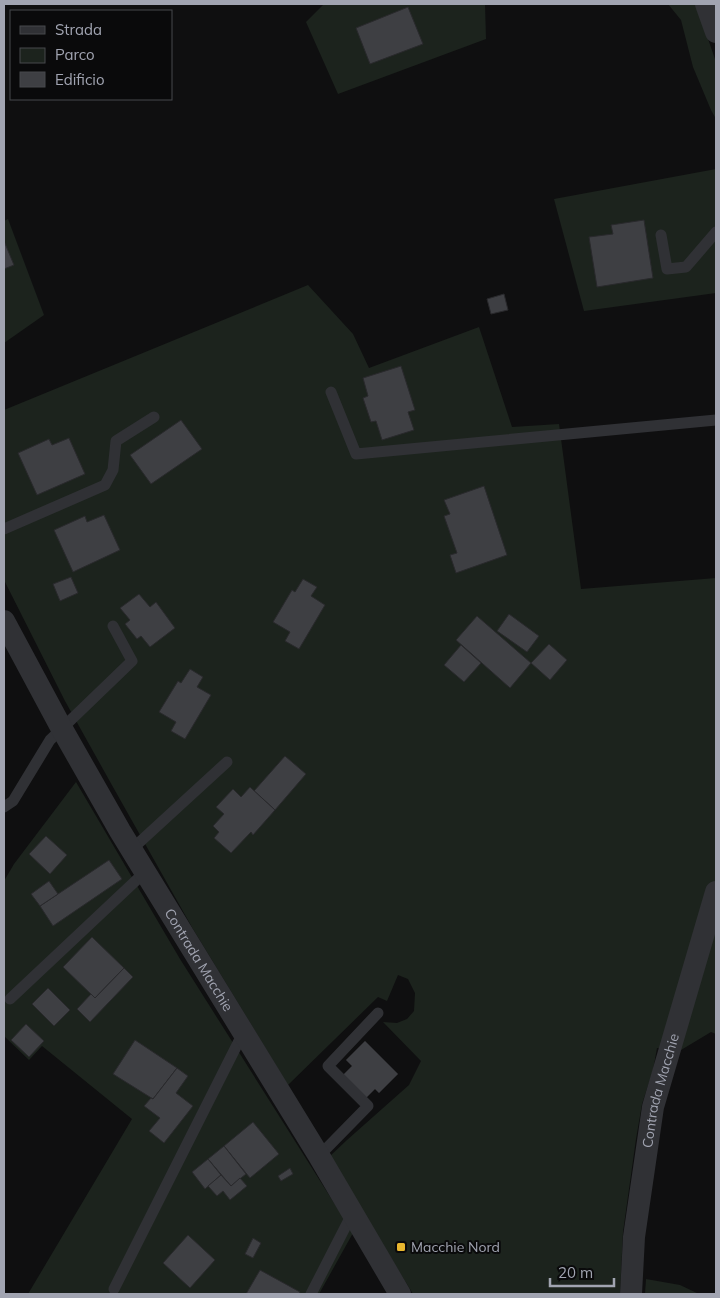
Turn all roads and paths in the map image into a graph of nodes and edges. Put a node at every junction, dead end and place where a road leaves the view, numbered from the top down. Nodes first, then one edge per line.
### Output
1 (706, 4) edge
2 (716, 32) edge
3 (716, 232) edge
4 (661, 235) dead end
5 (331, 392) dead end
6 (154, 417) dead end
7 (716, 420) edge
8 (4, 529) edge
9 (4, 621) edge
10 (113, 626) dead end
11 (62, 729) junction
12 (227, 762) dead end
13 (4, 807) edge
14 (131, 850) junction
15 (145, 872) junction
16 (716, 892) edge
17 (10, 999) dead end
18 (378, 1013) dead end
19 (243, 1032) junction
20 (319, 1156) junction
21 (353, 1212) junction
22 (114, 1289) dead end
23 (311, 1294) edge
24 (400, 1294) edge
25 (631, 1294) edge

1 - 2 street
3 - 4 lane
5 - 7 lane
6 - 8 lane
9 - 11 street, Contrada Macchie
10 - 11 lane
11 - 13 lane
11 - 14 street, Contrada Macchie
12 - 14 lane
14 - 15 street, Contrada Macchie
15 - 17 lane
15 - 19 street, Contrada Macchie
16 - 25 street, Contrada Macchie
18 - 20 lane
19 - 20 street, Contrada Macchie
19 - 22 lane
20 - 21 street, Contrada Macchie
21 - 23 lane
21 - 24 street, Contrada Macchie

